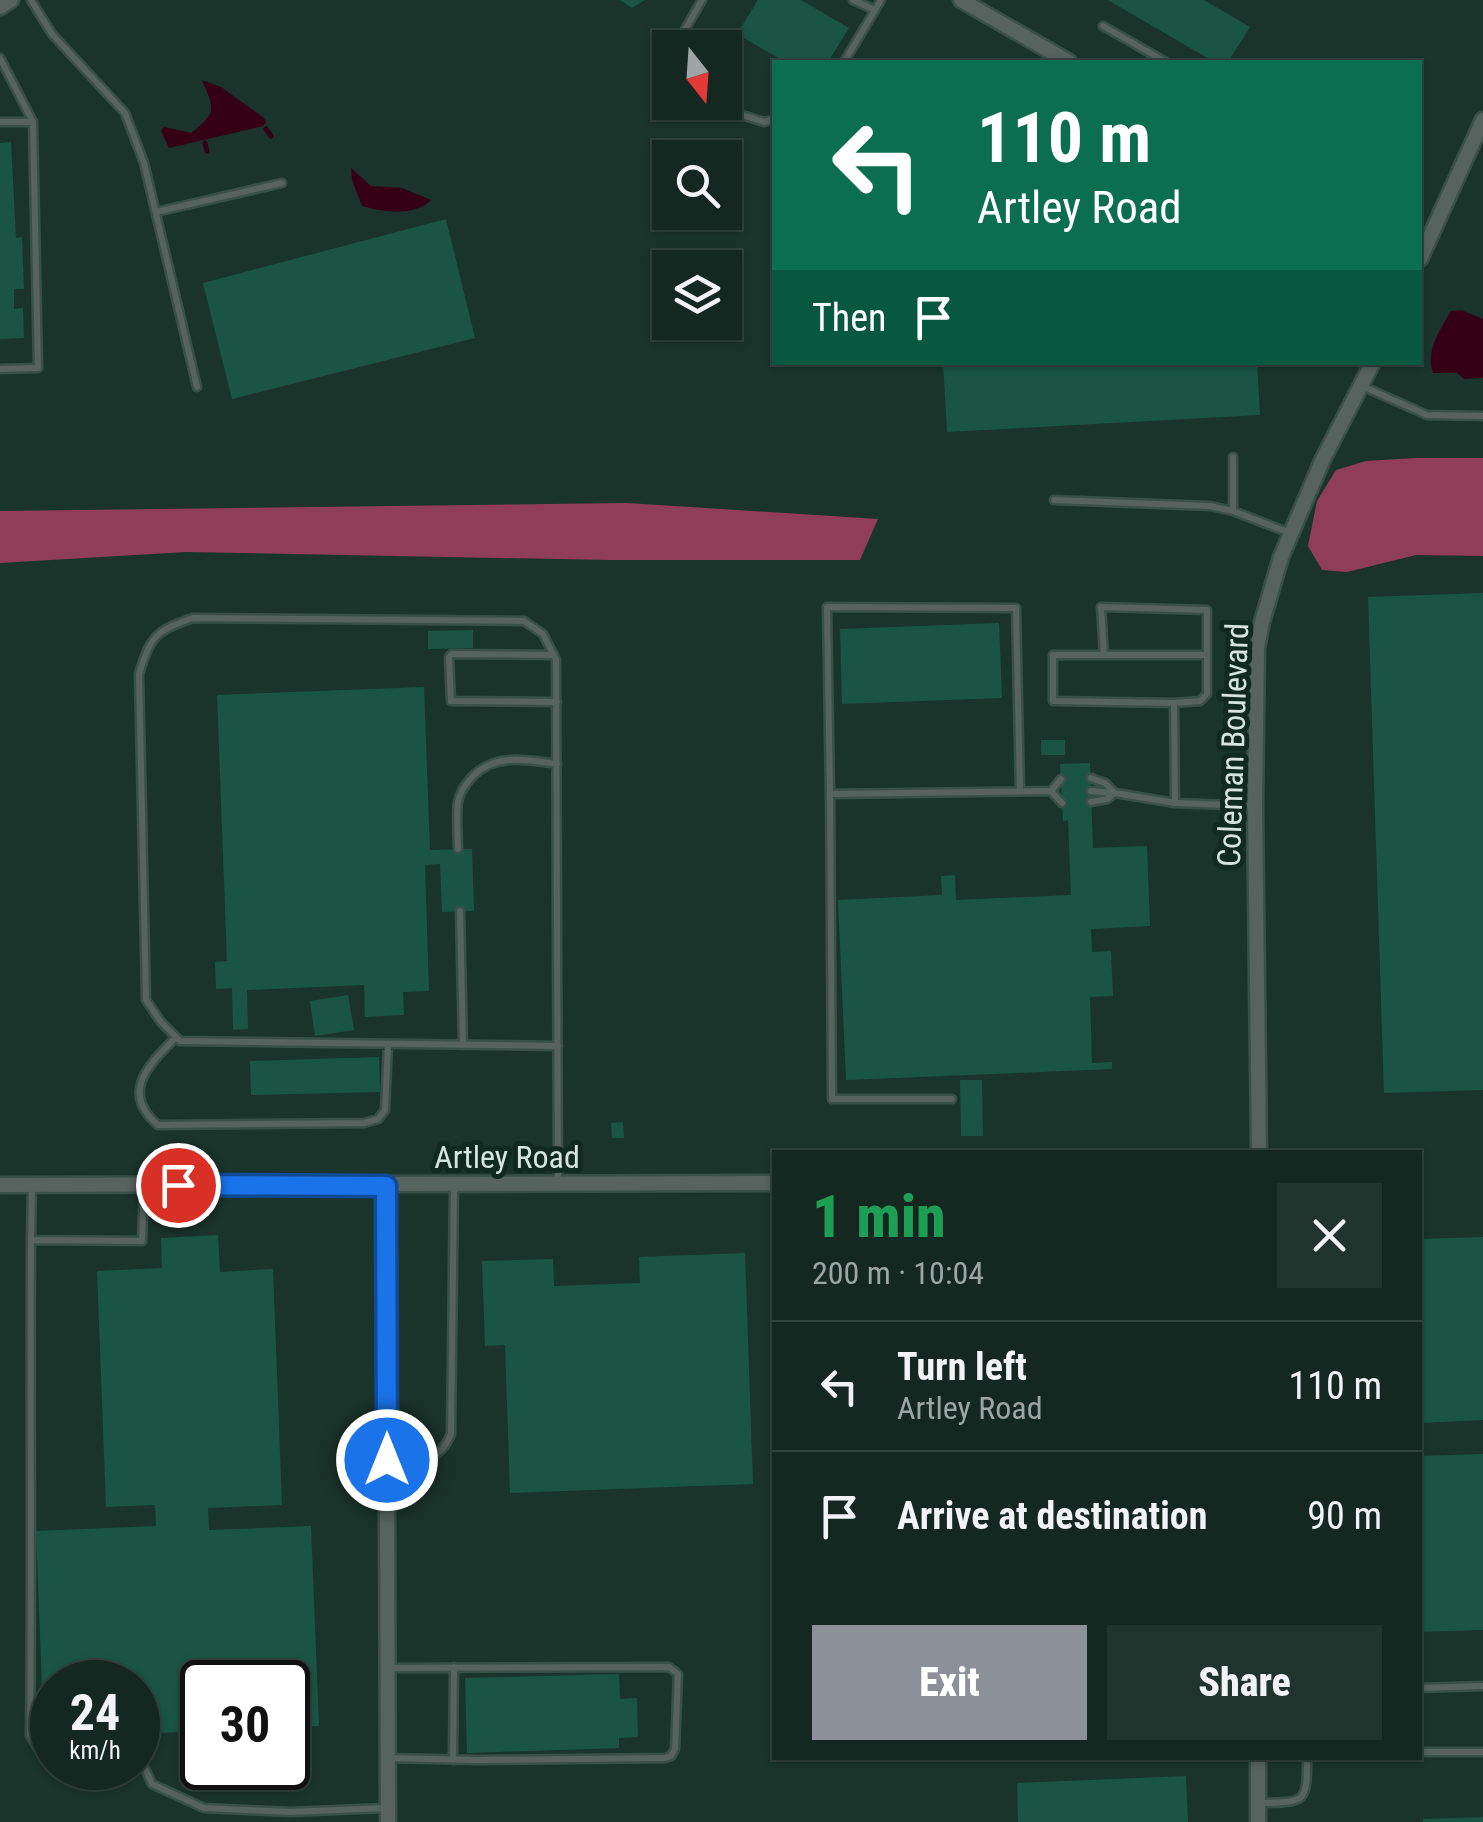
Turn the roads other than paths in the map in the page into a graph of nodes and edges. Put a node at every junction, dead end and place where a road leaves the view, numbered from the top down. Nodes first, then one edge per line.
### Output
1 (11, 0) edge
2 (31, 0) edge
3 (702, 0) edge
4 (853, 0) edge
5 (881, 0) edge
6 (961, 0) edge
7 (0, 7) edge
8 (875, 10) junction
9 (1103, 26) dead end
10 (685, 30) edge
11 (0, 58) edge
12 (845, 60) edge
13 (1066, 60) edge
14 (1162, 60) edge
15 (742, 115) edge
16 (772, 119) edge
17 (0, 122) edge
18 (33, 122) junction
19 (1481, 130) edge
20 (282, 184) dead end
21 (156, 212) junction
22 (1422, 255) edge
23 (1371, 365) edge
24 (0, 369) edge
25 (197, 386) dead end
26 (1362, 386) junction
27 (1483, 416) edge
28 (1234, 457) dead end
29 (1054, 500) dead end
30 (1233, 511) junction
31 (1291, 533) junction
32 (554, 655) junction
33 (1207, 655) junction
34 (1104, 656) junction
35 (556, 702) junction
36 (1174, 702) junction
37 (557, 764) junction
38 (1090, 778) dead end
39 (1061, 779) dead end
40 (1051, 791) junction
41 (1062, 791) dead end
42 (1091, 791) dead end
43 (1020, 792) junction
44 (1114, 793) junction
45 (830, 794) junction
46 (1091, 802) dead end
47 (1062, 803) dead end
48 (1175, 803) junction
49 (1256, 806) junction
50 (458, 850) dead end
51 (460, 911) dead end
52 (176, 1037) junction
53 (388, 1044) junction
54 (463, 1044) junction
55 (558, 1046) junction
56 (952, 1099) dead end
57 (1259, 1150) edge
58 (772, 1183) edge
59 (558, 1184) junction
60 (0, 1185) edge
61 (32, 1185) junction
62 (144, 1185) junction
63 (454, 1185) junction
64 (386, 1186) junction
65 (31, 1240) junction
66 (387, 1460) junction
67 (31, 1660) edge
68 (454, 1667) junction
69 (388, 1668) junction
70 (1482, 1686) edge
71 (1422, 1688) edge
72 (1422, 1752) edge
73 (1483, 1752) edge
74 (388, 1758) junction
75 (453, 1760) junction
76 (1258, 1760) edge
77 (1307, 1760) edge
78 (160, 1788) edge
79 (1258, 1804) junction
80 (388, 1815) edge
81 (1258, 1822) edge

1 - 7 street
2 - 21 lane
3 - 10 lane
4 - 8 lane
5 - 8 lane
6 - 13 street
8 - 12 lane
9 - 14 lane
11 - 18 lane
15 - 16 lane
17 - 18 lane
18 - 24 lane
19 - 22 street
20 - 21 lane
21 - 25 lane
23 - 26 street, Coleman Boulevard
26 - 27 lane
26 - 31 street, Coleman Boulevard
28 - 30 lane
29 - 30 lane
30 - 31 lane
31 - 49 street, Coleman Boulevard
32 - 35 lane
32 - 35 lane
32 - 52 lane
33 - 34 lane
33 - 34 lane
33 - 36 lane
34 - 36 lane
35 - 37 lane
36 - 48 lane
37 - 50 lane
37 - 55 lane
38 - 44 lane
39 - 40 lane
40 - 41 lane
40 - 43 lane
40 - 47 lane
42 - 44 lane
43 - 45 lane
43 - 45 lane
44 - 46 lane
44 - 48 lane
45 - 56 lane
48 - 49 lane
49 - 57 street, Coleman Boulevard
51 - 54 lane
52 - 53 lane
52 - 53 lane
53 - 54 lane
54 - 55 lane
55 - 59 lane
58 - 59 street, Artley Road
59 - 63 street, Artley Road
60 - 61 street, Artley Road
61 - 62 street, Artley Road
61 - 65 lane
62 - 64 street, Artley Road
62 - 65 lane
63 - 64 street, Artley Road
63 - 66 lane
64 - 66 street
65 - 67 lane
66 - 69 street
68 - 69 lane
68 - 75 lane
68 - 75 lane
69 - 74 street
70 - 71 lane
72 - 73 lane
74 - 75 lane
74 - 80 street
76 - 79 street
77 - 79 lane
78 - 80 lane
79 - 81 street

